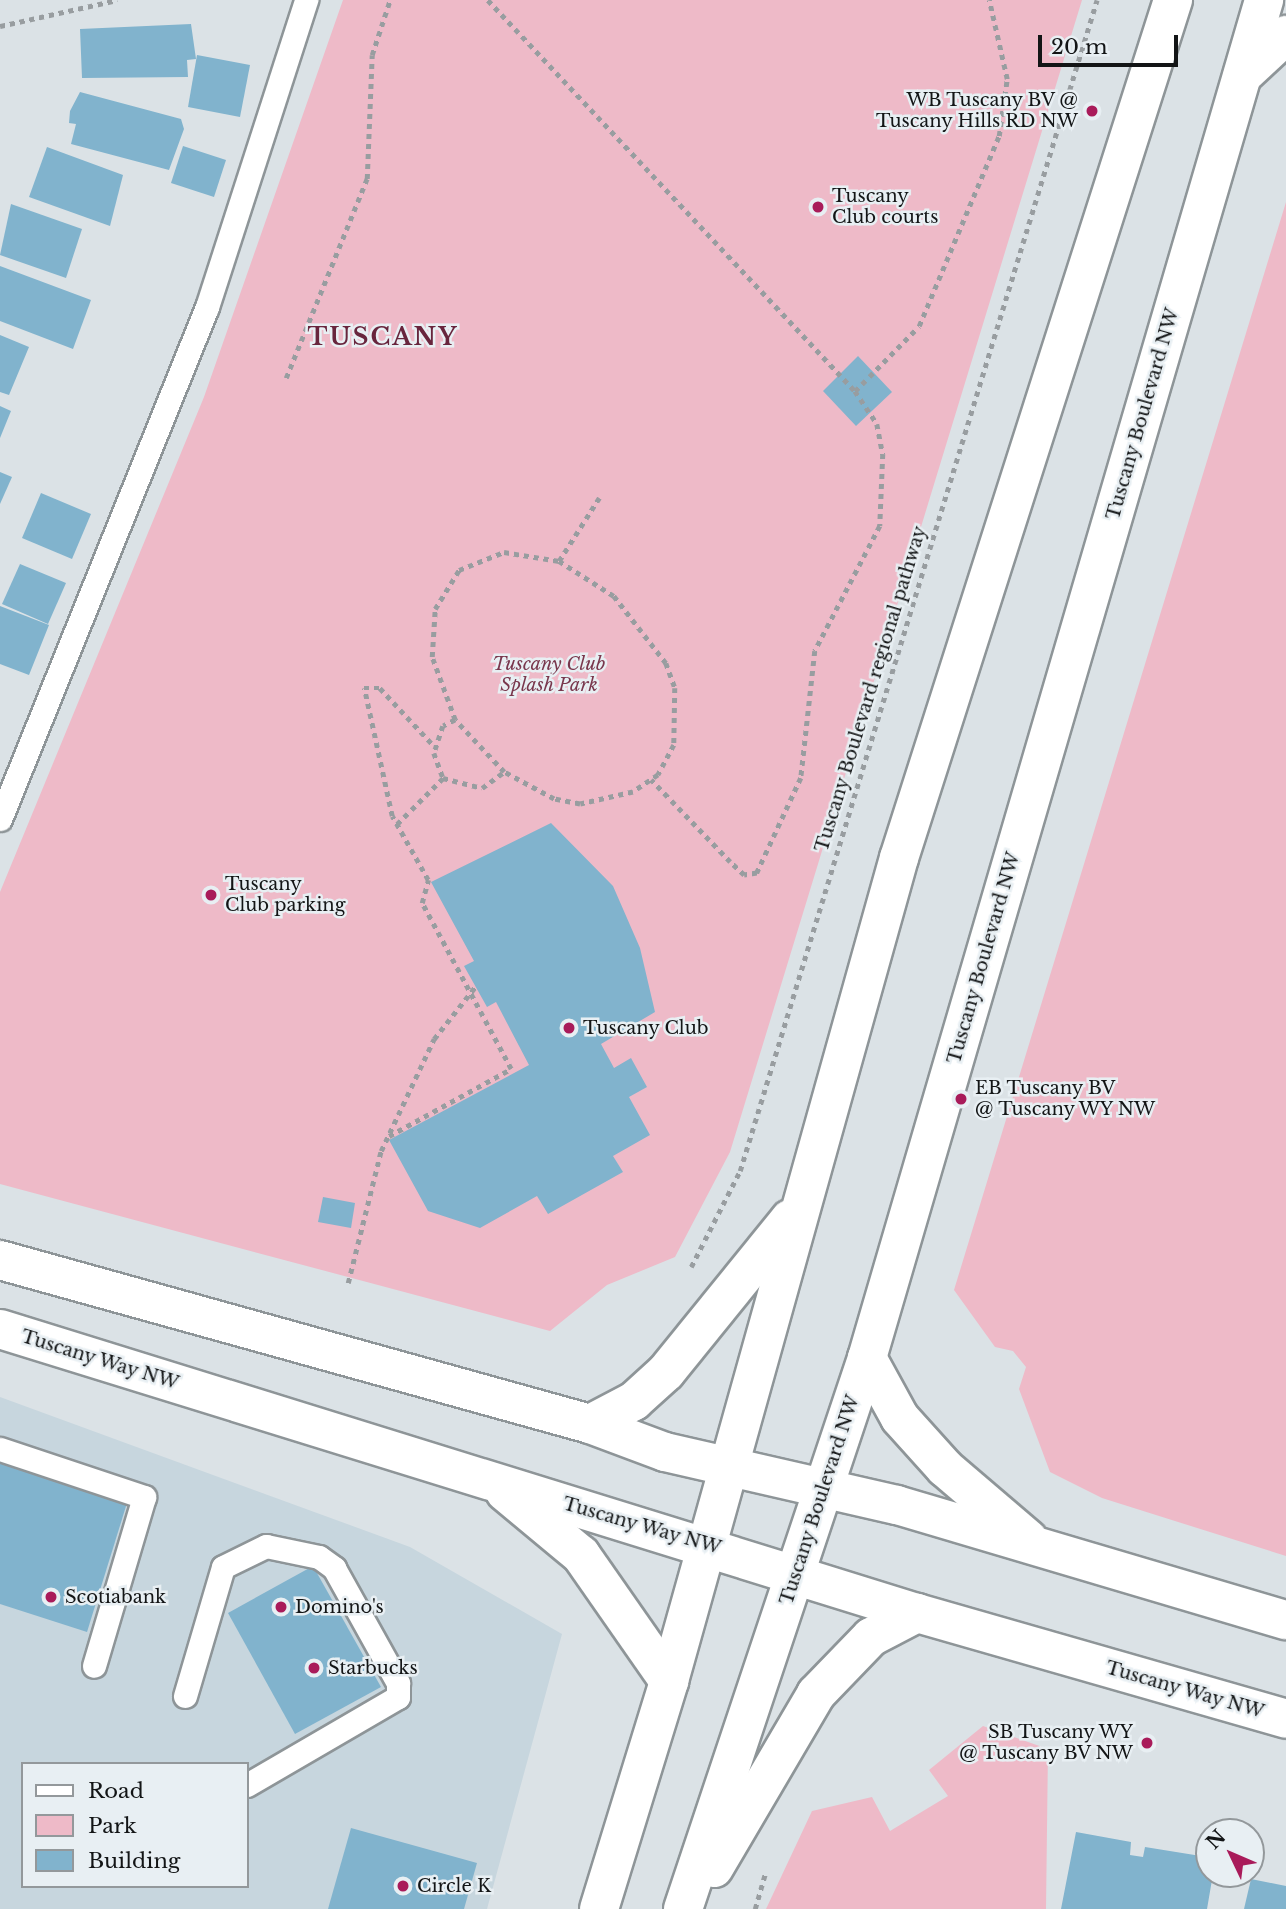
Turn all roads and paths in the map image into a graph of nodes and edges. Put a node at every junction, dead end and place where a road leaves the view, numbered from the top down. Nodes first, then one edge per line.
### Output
1 (117, 0) edge
2 (306, 0) edge
3 (390, 0) edge
4 (488, 0) edge
5 (989, 0) edge
6 (1097, 0) edge
7 (1173, 0) edge
8 (1264, 0) edge
9 (0, 26) edge
10 (1286, 35) edge
11 (1241, 76) junction
12 (286, 378) dead end
13 (855, 391) junction
14 (599, 498) dead end
15 (559, 561) junction
16 (454, 720) junction
17 (435, 747) junction
18 (504, 772) junction
19 (443, 778) junction
20 (651, 780) junction
21 (0, 819) edge
22 (397, 824) junction
23 (475, 986) dead end
24 (466, 995) junction
25 (389, 1136) junction
26 (804, 1201) junction
27 (0, 1261) edge
28 (684, 1280) dead end
29 (348, 1283) dead end
30 (0, 1329) edge
31 (867, 1358) junction
32 (590, 1424) junction
33 (0, 1449) edge
34 (731, 1463) junction
35 (493, 1482) junction
36 (823, 1487) junction
37 (707, 1544) junction
38 (1040, 1550) junction
39 (796, 1573) junction
40 (917, 1613) junction
41 (1286, 1620) edge
42 (94, 1667) dead end
43 (669, 1681) junction
44 (185, 1696) dead end
45 (1286, 1719) edge
46 (248, 1784) edge
47 (599, 1909) edge
48 (682, 1909) edge
49 (690, 1909) edge

1 - 9 path
2 - 21 lane
3 - 12 path
4 - 13 path
5 - 13 path
6 - 28 path, Tuscany Boulevard regional pathway
7 - 26 street
8 - 11 street, Tuscany Boulevard NW
10 - 11 street
11 - 31 street, Tuscany Boulevard NW
13 - 20 path
14 - 15 path
15 - 16 path
15 - 20 path
16 - 17 path
16 - 18 path
17 - 19 path
17 - 22 path
18 - 19 path
18 - 20 path
19 - 22 path
22 - 24 path
23 - 24 path
24 - 25 path
24 - 25 path
25 - 29 path
26 - 32 street
26 - 34 street
27 - 32 street
30 - 35 street, Tuscany Way NW
31 - 36 street, Tuscany Boulevard NW
31 - 38 street
32 - 34 street
33 - 42 lane
34 - 36 street
34 - 37 street
35 - 37 street, Tuscany Way NW
35 - 43 street
36 - 38 street
36 - 39 street, Tuscany Boulevard NW
37 - 39 street, Tuscany Way NW
37 - 43 street
38 - 41 street
39 - 40 street, Tuscany Way NW
39 - 48 street, Tuscany Boulevard NW
40 - 45 street, Tuscany Way NW
40 - 49 street
43 - 47 street
44 - 46 lane

